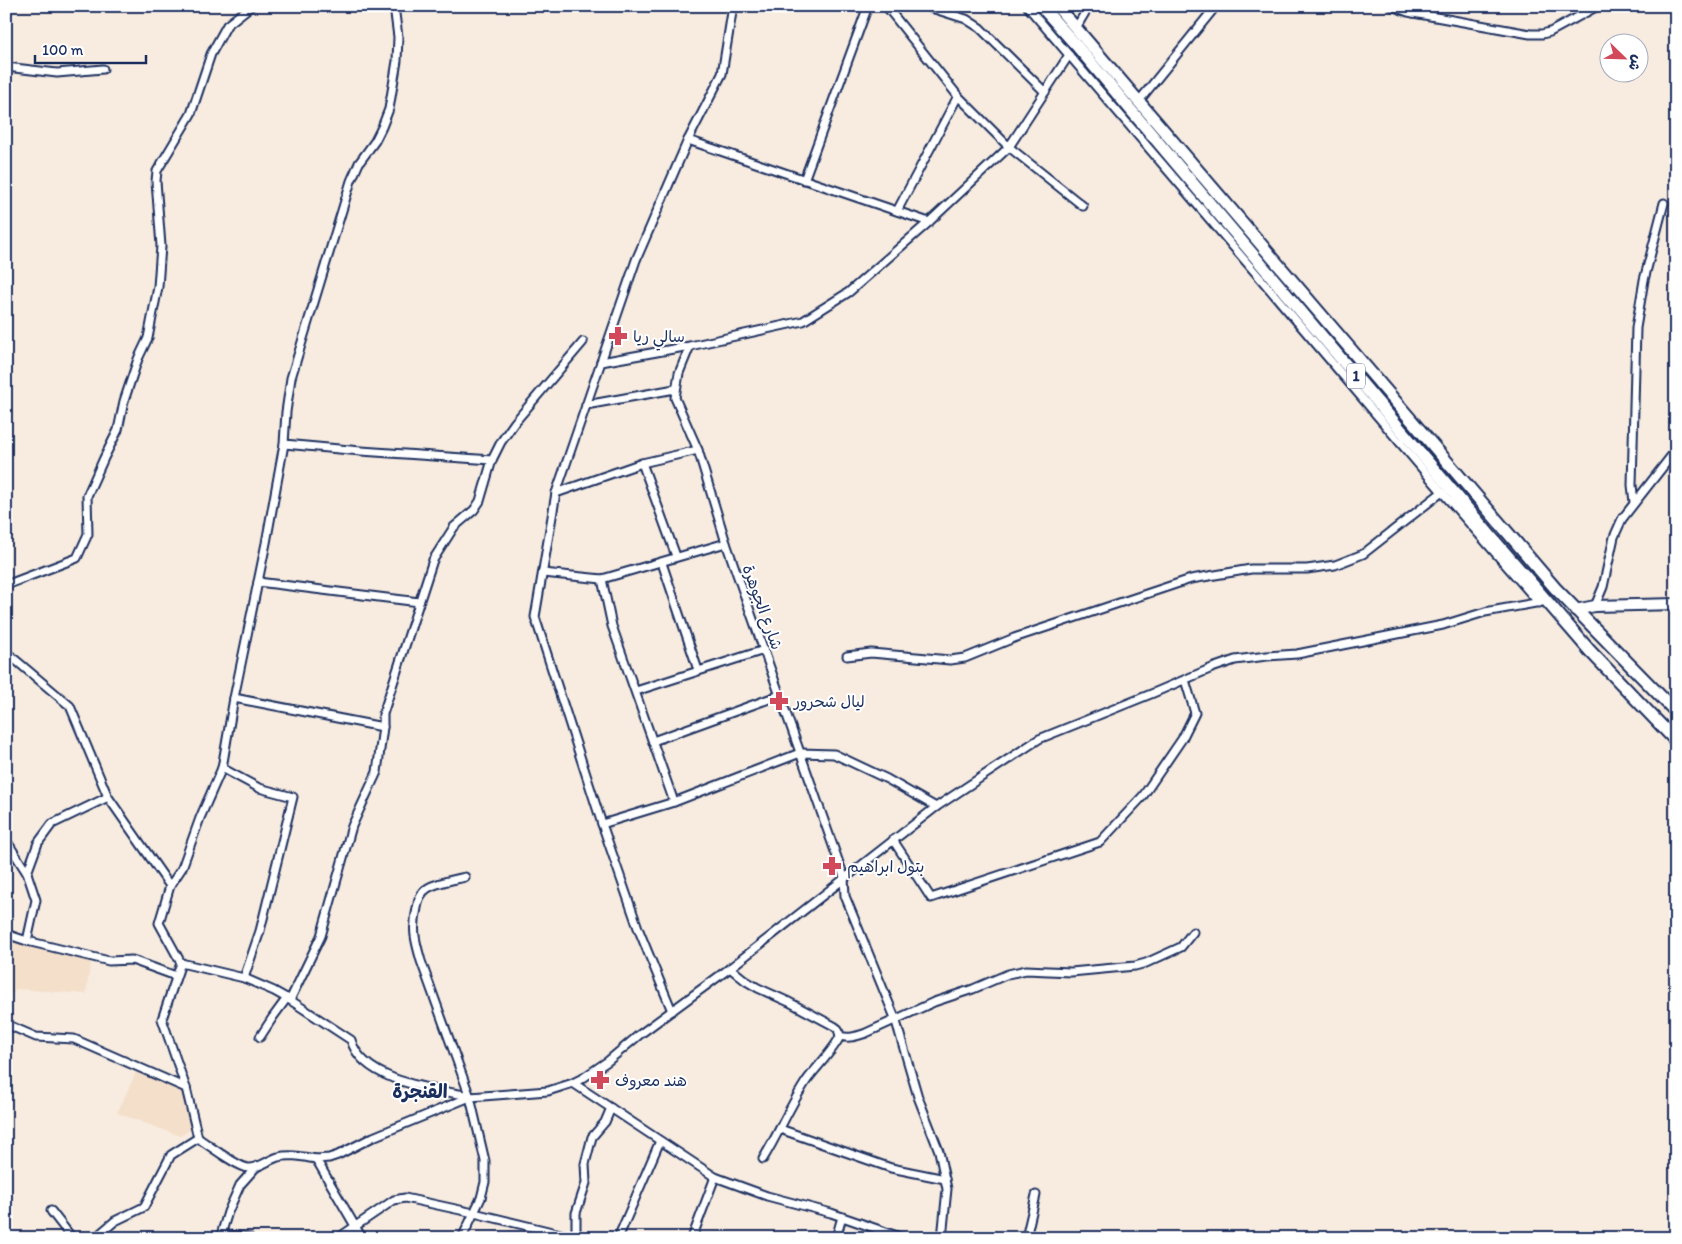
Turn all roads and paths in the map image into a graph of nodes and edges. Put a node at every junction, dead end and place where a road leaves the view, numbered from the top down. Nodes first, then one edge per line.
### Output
1 (251, 6) edge
2 (394, 6) edge
3 (733, 6) edge
4 (868, 6) edge
5 (886, 6) edge
6 (925, 6) edge
7 (1027, 6) edge
8 (1041, 6) edge
9 (1057, 6) edge
10 (1089, 6) edge
11 (1216, 6) edge
12 (1392, 6) edge
13 (1598, 6) edge
14 (1414, 10) edge
15 (1076, 28) junction
16 (1069, 55) junction
17 (6, 67) edge
18 (103, 69) dead end
19 (1045, 92) junction
20 (958, 96) junction
21 (1139, 101) junction
22 (688, 140) junction
23 (1009, 147) junction
24 (804, 180) junction
25 (1664, 202) dead end
26 (1084, 206) dead end
27 (897, 211) junction
28 (929, 222) junction
29 (583, 342) dead end
30 (690, 346) junction
31 (601, 362) junction
32 (675, 389) junction
33 (586, 405) junction
34 (284, 444) junction
35 (698, 450) junction
36 (1676, 450) edge
37 (492, 460) junction
38 (642, 463) junction
39 (1442, 492) junction
40 (556, 493) junction
41 (1634, 502) junction
42 (726, 543) junction
43 (676, 556) junction
44 (662, 562) junction
45 (543, 573) junction
46 (602, 579) junction
47 (258, 582) junction
48 (6, 585) edge
49 (420, 602) junction
50 (1543, 602) junction
51 (1676, 604) edge
52 (1595, 606) junction
53 (1575, 610) junction
54 (764, 650) junction
55 (6, 652) edge
56 (847, 656) dead end
57 (698, 670) junction
58 (1185, 680) junction
59 (636, 691) junction
60 (780, 695) junction
61 (234, 698) junction
62 (1676, 712) edge
63 (383, 728) junction
64 (654, 741) junction
65 (1676, 741) edge
66 (800, 753) junction
67 (222, 768) junction
68 (108, 797) junction
69 (674, 802) junction
70 (936, 808) junction
71 (602, 824) junction
72 (6, 840) edge
73 (893, 840) junction
74 (27, 873) junction
75 (465, 877) dead end
76 (844, 877) junction
77 (170, 886) junction
78 (1193, 932) dead end
79 (6, 934) edge
80 (27, 941) junction
81 (181, 962) junction
82 (730, 968) junction
83 (176, 976) junction
84 (244, 978) junction
85 (288, 999) junction
86 (672, 1011) junction
87 (896, 1018) junction
88 (6, 1024) edge
89 (840, 1036) junction
90 (260, 1038) dead end
91 (573, 1083) junction
92 (186, 1088) junction
93 (470, 1096) junction
94 (611, 1108) junction
95 (780, 1129) junction
96 (198, 1138) junction
97 (660, 1141) junction
98 (316, 1159) junction
99 (763, 1159) dead end
100 (256, 1166) junction
101 (716, 1178) junction
102 (945, 1179) junction
103 (1036, 1195) dead end
104 (51, 1211) dead end
105 (474, 1212) junction
106 (842, 1217) junction
107 (355, 1226) junction
108 (221, 1236) edge
109 (72, 1238) edge
110 (95, 1238) edge
111 (250, 1238) edge
112 (338, 1238) edge
113 (362, 1238) edge
114 (462, 1238) edge
115 (577, 1238) edge
116 (618, 1238) edge
117 (692, 1238) edge
118 (836, 1238) edge
119 (903, 1238) edge
120 (942, 1238) edge
121 (1026, 1238) edge

1 - 48 street
2 - 34 street
3 - 22 street
4 - 24 street
5 - 20 street
6 - 19 street
7 - 16 street
8 - 50 main road, 1
9 - 15 main road, 1
10 - 15 street
11 - 21 street
12 - 14 street
13 - 14 street
15 - 21 main road, 1
16 - 19 street
16 - 39 street
17 - 18 street
19 - 23 street
20 - 23 street
20 - 27 street
21 - 53 main road, 1
22 - 24 street
22 - 31 street
23 - 26 street
23 - 28 street
24 - 27 street
25 - 41 street
27 - 28 street
28 - 30 street
29 - 37 street
30 - 31 street
30 - 32 street
31 - 33 street
32 - 33 street
32 - 35 street, شارع الجوهرة
33 - 40 street
34 - 37 street
34 - 47 street
35 - 38 street
35 - 42 street, شارع الجوهرة
36 - 41 street
37 - 49 street
38 - 40 street
38 - 43 street
39 - 50 street
39 - 56 street
40 - 45 street
41 - 52 street
42 - 43 street
42 - 54 street, شارع الجوهرة
43 - 44 street
44 - 46 street
44 - 57 street
45 - 46 street
45 - 71 street
46 - 59 street
47 - 49 street
47 - 61 street
49 - 63 street
50 - 58 street
50 - 65 main road, 1
51 - 52 street
52 - 53 street
53 - 62 main road, 1
54 - 57 street
54 - 60 street, شارع الجوهرة
55 - 68 street
57 - 59 street
58 - 70 street
58 - 73 street
59 - 64 street
60 - 64 street
60 - 66 street, شارع الجوهرة
61 - 63 street
61 - 67 street
63 - 85 street
64 - 69 street
66 - 69 street
66 - 70 street
66 - 76 street, شارع الجوهرة
67 - 77 street
67 - 84 street
68 - 74 street
68 - 77 street
69 - 71 street
70 - 73 street
71 - 86 street
72 - 74 street
73 - 76 street
74 - 80 street
75 - 93 street
76 - 82 street
76 - 87 street, شارع الجوهرة
77 - 81 street
78 - 87 street
79 - 80 street
80 - 83 street
81 - 83 street
81 - 84 street
82 - 86 street
82 - 89 street
83 - 92 street
84 - 85 street
85 - 90 street
85 - 93 street
86 - 91 street
87 - 89 street
87 - 102 street, شارع الجوهرة
88 - 92 street
89 - 95 street
91 - 93 street
91 - 94 street
92 - 96 street
93 - 98 street
93 - 105 street
94 - 97 street
94 - 115 street
95 - 99 street
95 - 102 street
96 - 100 street
96 - 110 street
97 - 101 street
97 - 116 street
98 - 100 street
98 - 107 street
100 - 108 street
101 - 106 street
101 - 117 street
102 - 120 street, شارع الجوهرة
103 - 121 street
104 - 109 street
105 - 107 street
105 - 114 street
105 - 115 street
106 - 118 street
106 - 119 street
107 - 112 street
107 - 113 street
108 - 111 street

